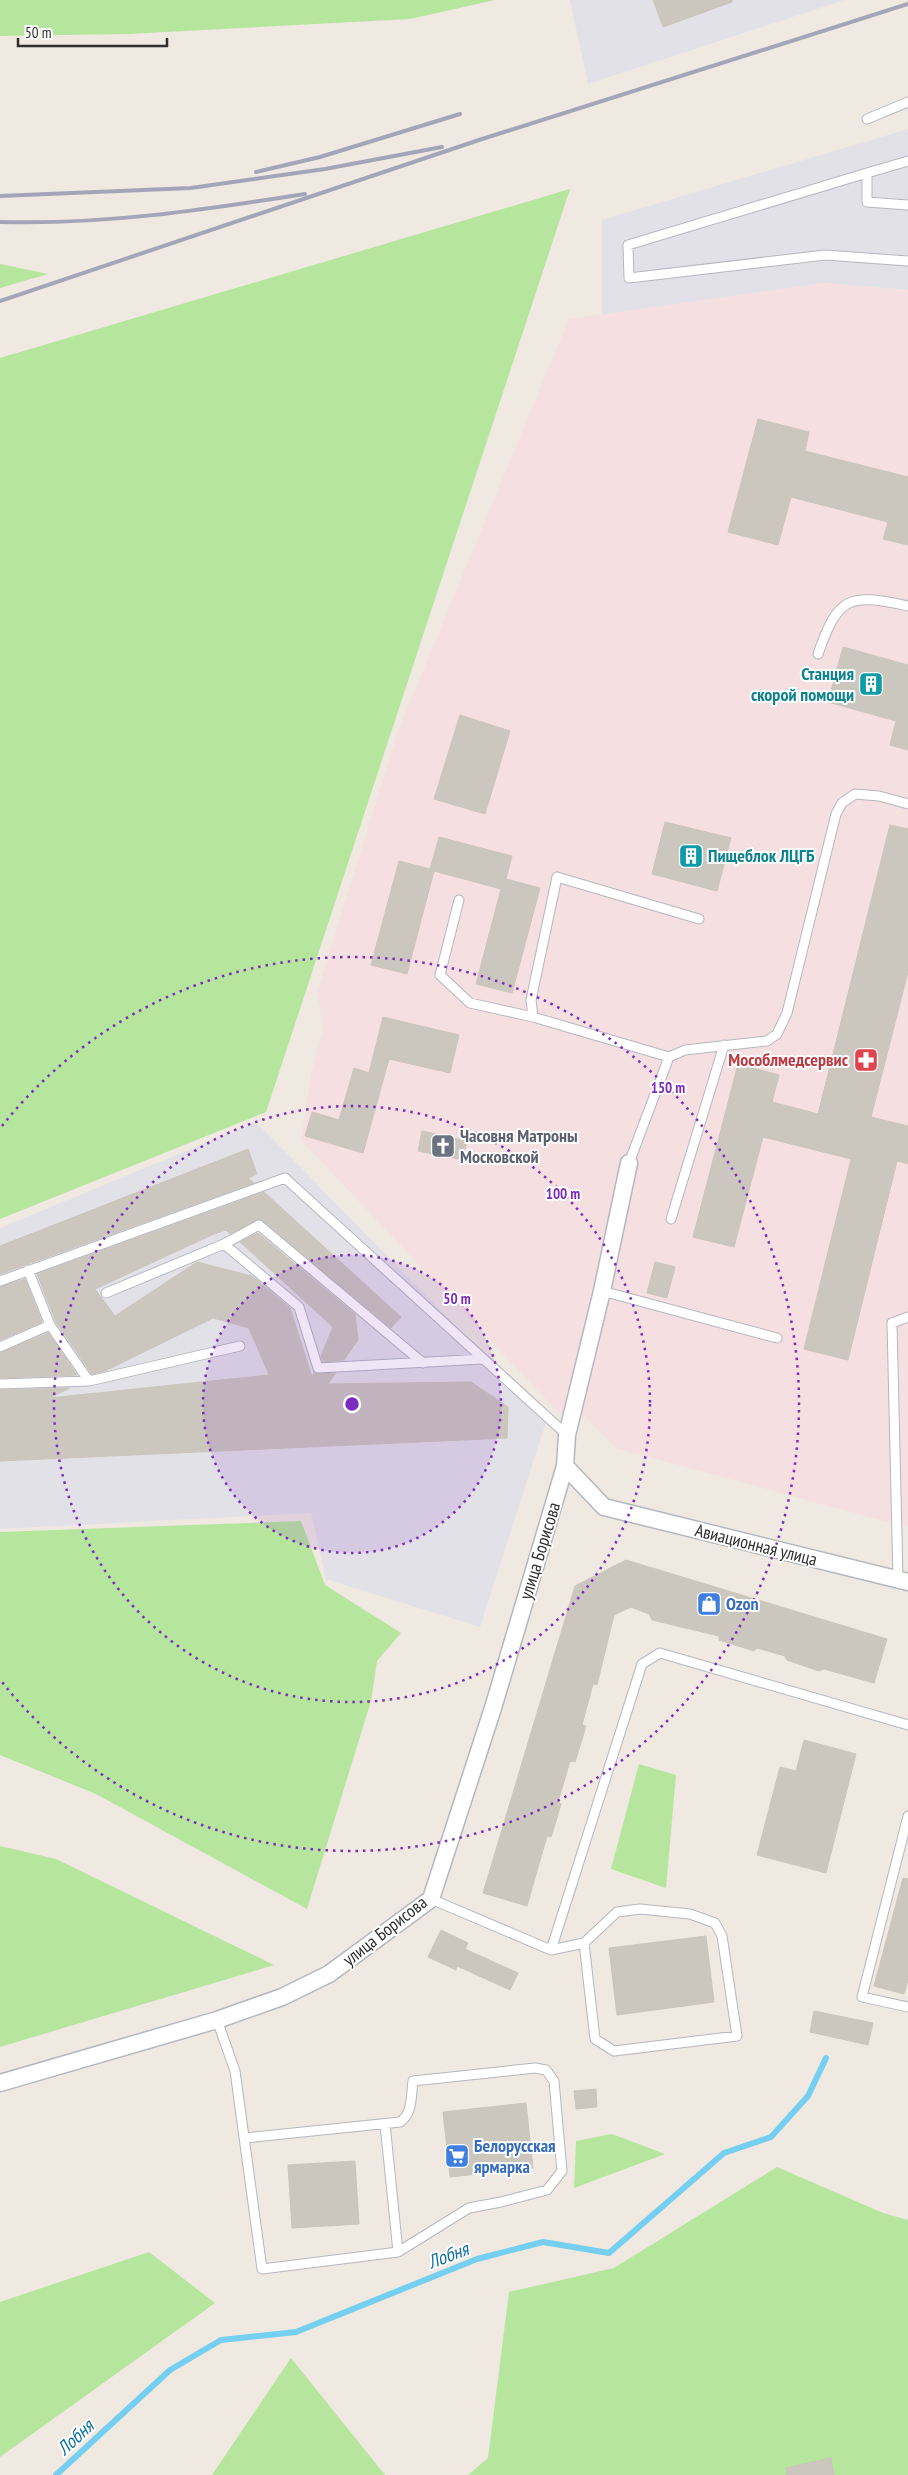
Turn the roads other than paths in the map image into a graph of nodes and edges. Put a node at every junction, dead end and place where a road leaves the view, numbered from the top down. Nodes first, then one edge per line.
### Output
1 (908, 102) edge
2 (867, 119) dead end
3 (908, 161) edge
4 (867, 173) junction
5 (908, 205) edge
6 (908, 261) edge
7 (908, 606) edge
8 (818, 654) dead end
9 (908, 804) edge
10 (459, 900) dead end
11 (699, 918) dead end
12 (533, 1018) junction
13 (724, 1045) junction
14 (670, 1057) junction
15 (629, 1163) joint
16 (671, 1219) dead end
17 (224, 1244) junction
18 (28, 1270) junction
19 (0, 1281) edge
20 (602, 1291) junction
21 (106, 1293) dead end
22 (908, 1317) edge
23 (50, 1326) junction
24 (777, 1338) dead end
25 (240, 1346) dead end
26 (0, 1347) edge
27 (483, 1359) junction
28 (423, 1363) junction
29 (89, 1381) junction
30 (0, 1384) edge
31 (567, 1435) junction
32 (565, 1466) junction
33 (903, 1581) edge
34 (908, 1725) edge
35 (908, 1816) edge
36 (431, 1900) junction
37 (584, 1943) junction
38 (551, 1950) junction
39 (908, 2007) edge
40 (217, 2020) junction
41 (0, 2083) edge
42 (385, 2124) junction
43 (245, 2138) junction
44 (398, 2252) junction

1 - 2 lane
3 - 4 lane
4 - 5 lane
4 - 6 lane
7 - 8 lane
9 - 13 lane
10 - 12 lane
11 - 12 lane
12 - 14 lane
13 - 14 lane
13 - 16 lane
14 - 15 lane
15 - 20 street, улица Борисова
17 - 21 lane
17 - 28 lane
17 - 28 lane
18 - 19 lane
18 - 23 lane
18 - 27 lane
20 - 24 lane
20 - 31 street, улица Борисова
22 - 33 lane
23 - 26 lane
23 - 29 lane
25 - 29 lane
27 - 28 lane
27 - 31 lane
29 - 30 lane
31 - 32 street, улица Борисова
32 - 33 street, Авиационная улица
32 - 36 street, улица Борисова
34 - 38 lane
35 - 39 lane
36 - 38 lane
36 - 40 street, улица Борисова
37 - 37 lane
37 - 38 lane
40 - 41 street, улица Борисова
40 - 43 lane
42 - 43 lane
42 - 44 lane
42 - 44 lane
43 - 44 lane

